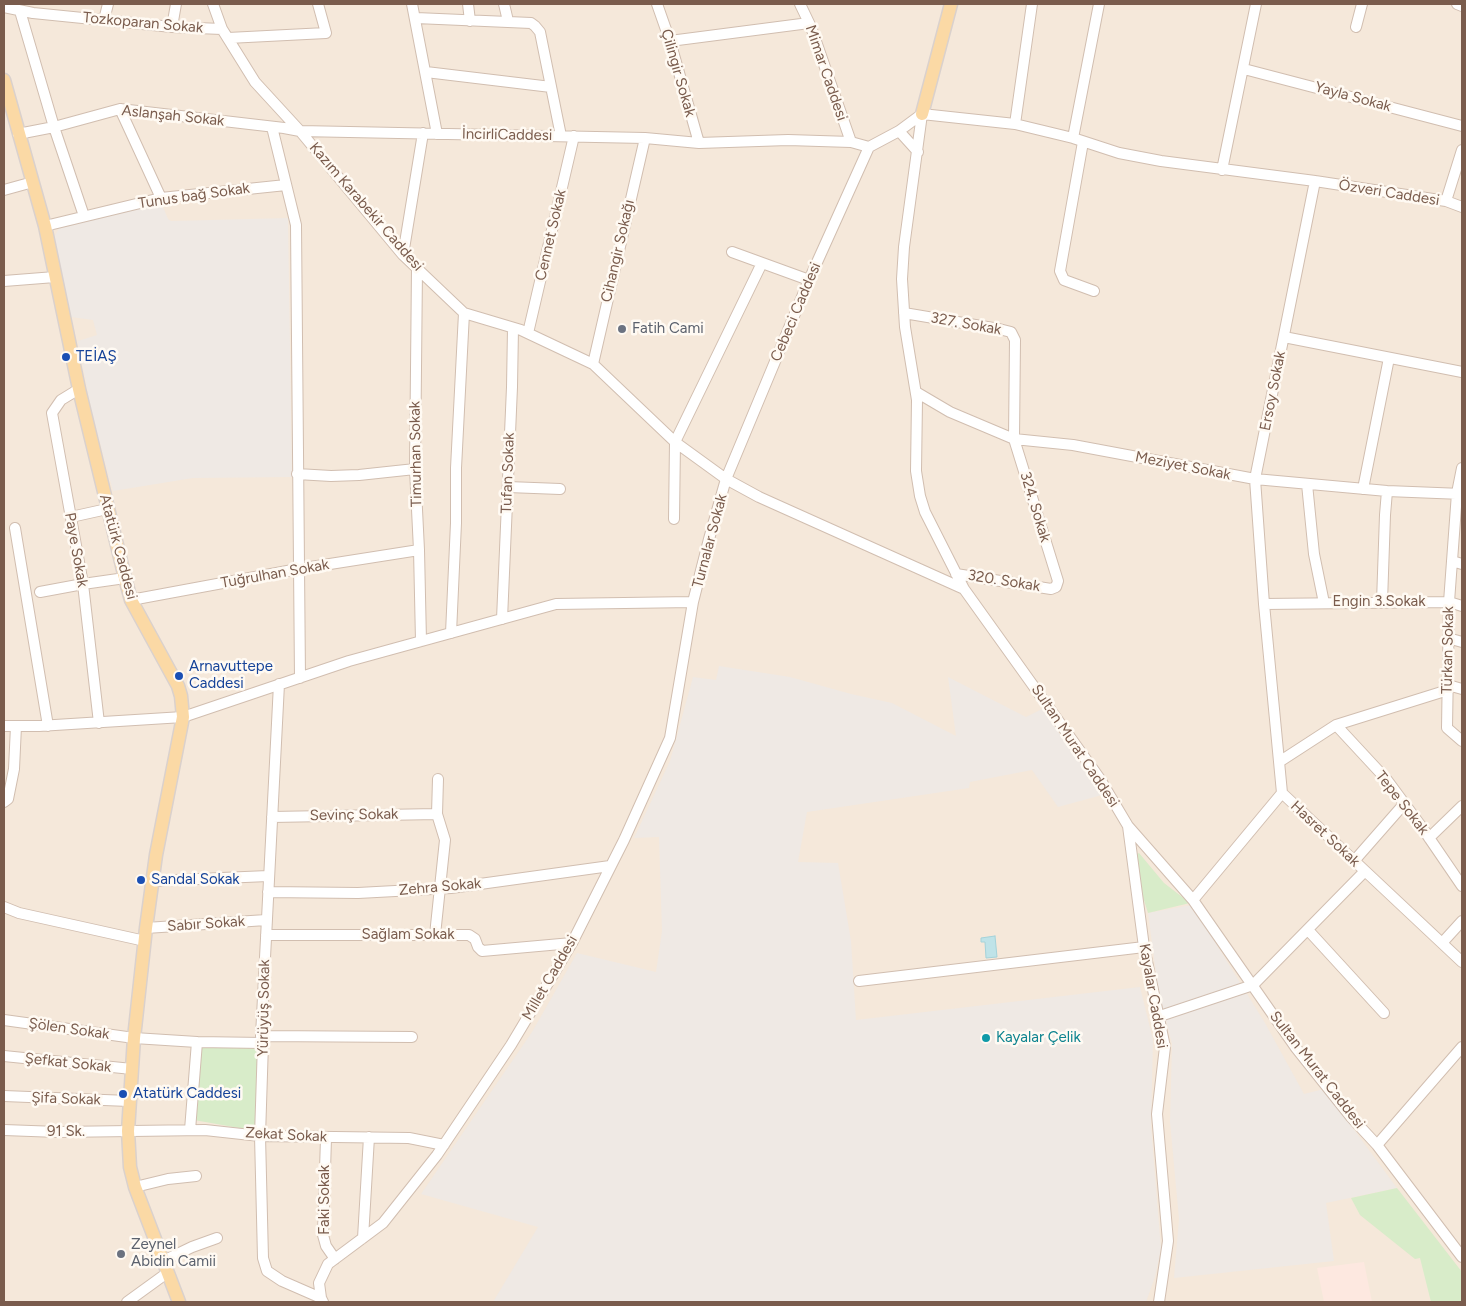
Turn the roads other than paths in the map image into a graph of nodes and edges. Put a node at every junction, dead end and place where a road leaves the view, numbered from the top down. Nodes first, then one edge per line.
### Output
1 (108, 4) edge
2 (176, 4) edge
3 (213, 4) edge
4 (318, 4) edge
5 (412, 4) edge
6 (468, 4) edge
7 (504, 4) edge
8 (657, 4) edge
9 (800, 4) edge
10 (951, 4) edge
11 (1032, 4) edge
12 (1099, 4) edge
13 (1255, 4) edge
14 (1362, 4) edge
15 (1457, 4) edge
16 (1462, 6) edge
17 (4, 7) edge
18 (35, 8) edge
19 (20, 11) junction
20 (416, 18) junction
21 (104, 20) junction
22 (470, 21) junction
23 (508, 21) junction
24 (809, 22) junction
25 (172, 27) junction
26 (1356, 27) dead end
27 (225, 34) junction
28 (670, 41) junction
29 (1244, 68) junction
30 (426, 72) junction
31 (4, 80) edge
32 (551, 87) junction
33 (120, 109) junction
34 (922, 114) junction
35 (1015, 124) junction
36 (1462, 126) edge
37 (54, 127) junction
38 (272, 127) junction
39 (300, 131) junction
40 (899, 131) junction
41 (423, 133) junction
42 (18, 134) junction
43 (438, 134) junction
44 (561, 136) junction
45 (574, 136) junction
46 (645, 138) junction
47 (1078, 140) junction
48 (850, 142) junction
49 (699, 143) junction
50 (869, 147) junction
51 (1462, 150) edge
52 (918, 152) junction
53 (1222, 170) junction
54 (1315, 181) junction
55 (33, 182) junction
56 (286, 185) junction
57 (4, 190) edge
58 (161, 198) junction
59 (1446, 201) junction
60 (1462, 207) edge
61 (84, 216) junction
62 (45, 226) junction
63 (732, 252) dead end
64 (403, 255) junction
65 (762, 263) junction
66 (417, 268) junction
67 (54, 277) junction
68 (809, 280) junction
69 (4, 281) edge
70 (1094, 291) dead end
71 (464, 313) junction
72 (904, 313) junction
73 (513, 328) junction
74 (528, 333) junction
75 (1284, 337) junction
76 (1389, 358) junction
77 (593, 364) junction
78 (1462, 372) edge
79 (78, 389) junction
80 (916, 392) junction
81 (1014, 439) junction
82 (675, 442) junction
83 (1462, 468) edge
84 (415, 469) junction
85 (297, 474) junction
86 (726, 479) junction
87 (1255, 479) junction
88 (1307, 484) junction
89 (508, 487) junction
90 (560, 489) dead end
91 (1363, 489) junction
92 (1388, 491) junction
93 (1460, 493) edge
94 (107, 509) junction
95 (71, 517) junction
96 (1459, 517) edge
97 (674, 519) dead end
98 (15, 528) dead end
99 (419, 550) junction
100 (1452, 561) junction
101 (1462, 564) edge
102 (298, 569) junction
103 (956, 574) junction
104 (125, 578) junction
105 (82, 584) junction
106 (964, 589) junction
107 (1051, 589) joint
108 (40, 592) dead end
109 (131, 600) junction
110 (694, 602) junction
111 (1382, 602) junction
112 (1449, 602) junction
113 (1324, 603) junction
114 (1264, 604) junction
115 (1462, 606) edge
116 (502, 619) junction
117 (451, 633) junction
118 (1448, 638) junction
119 (421, 641) junction
120 (1462, 642) edge
121 (300, 678) junction
122 (280, 684) junction
123 (1448, 687) junction
124 (1462, 689) edge
125 (182, 717) junction
126 (99, 723) junction
127 (1336, 725) junction
128 (4, 726) edge
129 (16, 726) junction
130 (48, 726) junction
131 (1462, 741) edge
132 (1279, 762) junction
133 (438, 779) dead end
134 (1282, 793) junction
135 (4, 802) edge
136 (1404, 804) junction
137 (1462, 806) edge
138 (437, 814) junction
139 (272, 817) junction
140 (1128, 826) junction
141 (1429, 838) junction
142 (1354, 861) junction
143 (610, 866) junction
144 (1365, 872) junction
145 (268, 876) junction
146 (153, 881) junction
147 (1462, 886) edge
148 (440, 888) junction
149 (268, 892) junction
150 (1193, 900) junction
151 (4, 907) edge
152 (266, 920) junction
153 (1462, 921) edge
154 (1308, 930) junction
155 (146, 935) junction
156 (266, 935) junction
157 (435, 935) junction
158 (572, 943) junction
159 (1442, 943) junction
160 (1144, 947) junction
161 (1462, 962) edge
162 (859, 980) dead end
163 (1253, 985) junction
164 (1384, 1013) dead end
165 (1158, 1017) junction
166 (4, 1020) edge
167 (412, 1037) dead end
168 (134, 1038) junction
169 (262, 1040) junction
170 (197, 1042) junction
171 (1462, 1047) edge
172 (4, 1056) edge
173 (132, 1069) junction
174 (4, 1096) edge
175 (129, 1101) junction
176 (4, 1130) edge
177 (190, 1130) junction
178 (128, 1131) junction
179 (260, 1136) junction
180 (369, 1137) junction
181 (326, 1138) junction
182 (444, 1145) junction
183 (1377, 1145) junction
184 (196, 1176) dead end
185 (135, 1187) junction
186 (217, 1238) dead end
187 (363, 1238) junction
188 (1462, 1257) edge
189 (335, 1259) junction
190 (165, 1267) junction
191 (1161, 1286) junction
192 (322, 1300) edge
193 (127, 1302) edge
194 (179, 1302) edge
195 (1159, 1302) edge
196 (1165, 1302) edge

1 - 21 street
2 - 25 street
3 - 27 street
4 - 27 street, Tozkoparan Sokak
5 - 20 street
6 - 22 street
7 - 23 street
8 - 28 street, Çilingir Sokak
9 - 24 street, Mimar Caddesi
10 - 34 main road
11 - 35 street
12 - 47 street
13 - 29 street
14 - 26 street
15 - 16 street
17 - 19 street, Tozkoparan Sokak
18 - 19 street, Tozkoparan Sokak
18 - 21 street, Tozkoparan Sokak
19 - 37 street
20 - 22 street
20 - 30 street
21 - 25 street, Tozkoparan Sokak
22 - 23 street
23 - 32 street
24 - 28 street
24 - 48 street, Mimar Caddesi
25 - 27 street, Tozkoparan Sokak
27 - 39 street
28 - 49 street, Çilingir Sokak
29 - 36 street, Yayla Sokak
29 - 53 street
30 - 32 street
30 - 43 street
31 - 42 main road, Atatürk Caddesi
32 - 44 street
33 - 37 street, Aslanşah Sokak
33 - 38 street, Aslanşah Sokak
33 - 58 street
34 - 35 street, Özveri Caddesi
34 - 40 street
34 - 52 street, Sultan Murat Caddesi
35 - 47 street, Özveri Caddesi
37 - 42 street, Aslanşah Sokak
37 - 61 street
38 - 39 street, Aslanşah Sokak
38 - 56 street
39 - 41 street, İncirliCaddesi
39 - 64 street, Kazım Karabekir Caddesi
40 - 50 street
40 - 52 street
41 - 43 street, İncirliCaddesi
41 - 64 street
42 - 55 main road, Atatürk Caddesi
43 - 44 street, İncirliCaddesi
44 - 45 street, İncirliCaddesi
45 - 46 street, İncirliCaddesi
45 - 74 street, Cennet Sokak
46 - 49 street, İncirliCaddesi
46 - 77 street, Cihangir Sokağı
47 - 53 street, Özveri Caddesi
47 - 70 street
48 - 49 street, İncirliCaddesi
48 - 50 street, İncirliCaddesi
50 - 68 street, Cebeci Caddesi
51 - 59 street
52 - 72 street, Sultan Murat Caddesi
53 - 54 street, Özveri Caddesi
54 - 59 street, Özveri Caddesi
54 - 75 street, Ersoy Sokak
55 - 57 street
55 - 62 main road, Atatürk Caddesi
56 - 58 street, Tunus bağ Sokak
56 - 85 street
58 - 61 street, Tunus bağ Sokak
59 - 60 street, Özveri Caddesi
61 - 62 street, Tunus bağ Sokak
62 - 67 main road, Atatürk Caddesi
63 - 65 street
64 - 66 street, Kazım Karabekir Caddesi
65 - 68 street
65 - 82 street
66 - 71 street, Kazım Karabekir Caddesi
66 - 84 street, Timurhan Sokak
67 - 69 street
67 - 79 main road, Atatürk Caddesi
68 - 86 street, Cebeci Caddesi
71 - 73 street, Kazım Karabekir Caddesi
71 - 117 street
72 - 80 street, Sultan Murat Caddesi
72 - 81 street, 327. Sokak
73 - 74 street, Kazım Karabekir Caddesi
73 - 89 street, Tufan Sokak
74 - 77 street, Kazım Karabekir Caddesi
75 - 76 street
75 - 87 street, Ersoy Sokak
76 - 78 street
76 - 91 street
77 - 82 street, Kazım Karabekir Caddesi
79 - 94 main road, Atatürk Caddesi
79 - 95 street, Paye Sokak
80 - 81 street, Meziyet Sokak
80 - 103 street, Sultan Murat Caddesi
81 - 87 street, Meziyet Sokak
81 - 107 street, 324. Sokak
82 - 86 street, Kazım Karabekir Caddesi
82 - 97 street
83 - 93 street, Türkan Sokak
84 - 85 street
84 - 99 street, Timurhan Sokak
85 - 102 street
86 - 106 street, Kazım Karabekir Caddesi
86 - 110 street, Turnalar Sokak
87 - 88 street, Meziyet Sokak
87 - 114 street, Ersoy Sokak
88 - 91 street, Meziyet Sokak
88 - 113 street, Engin 3.Sokak
89 - 90 street
89 - 116 street, Tufan Sokak
91 - 92 street, Meziyet Sokak
92 - 93 street, Meziyet Sokak
92 - 111 street
93 - 96 street, Türkan Sokak
94 - 95 street
94 - 104 main road, Atatürk Caddesi
95 - 105 street, Paye Sokak
96 - 100 street, Türkan Sokak
98 - 130 street
99 - 102 street, Tuğrulhan Sokak
99 - 119 street, Timurhan Sokak
100 - 101 street
100 - 112 street, Türkan Sokak
102 - 109 street, Tuğrulhan Sokak
102 - 121 street
103 - 106 street, Sultan Murat Caddesi
103 - 107 street, 320. Sokak
104 - 105 street
104 - 109 main road, Atatürk Caddesi
105 - 108 street
105 - 126 street, Paye Sokak
106 - 140 street, Sultan Murat Caddesi
109 - 125 main road, Atatürk Caddesi
110 - 116 street
110 - 143 street, Millet Caddesi
111 - 112 street, Engin 3.Sokak
111 - 113 street, Engin 3.Sokak
112 - 115 street, Engin 3.Sokak
112 - 118 street, Türkan Sokak
113 - 114 street, Engin 3.Sokak
114 - 132 street, Hasret Sokak
116 - 117 street
117 - 119 street
118 - 120 street
118 - 123 street, Türkan Sokak
119 - 121 street
121 - 122 street
122 - 125 street
122 - 139 street, Yürüyüş Sokak
123 - 124 street
123 - 127 street
123 - 131 street, Türkan Sokak
125 - 126 street
125 - 146 main road, Atatürk Caddesi
126 - 130 street
127 - 132 street
127 - 136 street, Tepe Sokak
128 - 129 street
129 - 130 street
129 - 135 street
132 - 134 street, Hasret Sokak
133 - 138 street
134 - 142 street, Hasret Sokak
134 - 150 street
136 - 141 street, Tepe Sokak
136 - 142 street
137 - 141 street
138 - 139 street, Sevinç Sokak
138 - 148 street
139 - 145 street, Yürüyüş Sokak
140 - 150 street, Sultan Murat Caddesi
140 - 160 street, Kayalar Caddesi
141 - 147 street, Tepe Sokak
142 - 144 street, Hasret Sokak
143 - 148 street, Zehra Sokak
143 - 158 street, Millet Caddesi
144 - 154 street
144 - 159 street, Hasret Sokak
145 - 146 street
145 - 149 street, Yürüyüş Sokak
146 - 155 main road, Atatürk Caddesi
148 - 149 street, Zehra Sokak
148 - 157 street
149 - 152 street, Yürüyüş Sokak
150 - 163 street, Sultan Murat Caddesi
151 - 155 street, Sabır Sokak
152 - 155 street, Sabır Sokak
152 - 156 street, Yürüyüş Sokak
153 - 159 street
154 - 163 street
154 - 164 street
155 - 168 main road, Atatürk Caddesi
156 - 157 street, Sağlam Sokak
156 - 169 street, Yürüyüş Sokak
157 - 158 street, Sağlam Sokak
158 - 182 street, Millet Caddesi
159 - 161 street, Hasret Sokak
160 - 162 street
160 - 165 street, Kayalar Caddesi
163 - 165 street
163 - 183 street, Sultan Murat Caddesi
165 - 191 street, Kayalar Caddesi
166 - 168 street, Şölen Sokak
167 - 169 street, Şölen Sokak
168 - 170 street, Şölen Sokak
168 - 173 main road, Atatürk Caddesi
169 - 170 street, Şölen Sokak
169 - 179 street, Yürüyüş Sokak
170 - 177 street
171 - 183 street
172 - 173 street, Şefkat Sokak
173 - 175 main road, Atatürk Caddesi
174 - 175 street, Şifa Sokak
175 - 178 main road, Atatürk Caddesi
176 - 178 street, 91 Sk.
177 - 178 street, Zekat Sokak
177 - 179 street, Zekat Sokak
178 - 185 main road, Atatürk Caddesi
179 - 181 street, Zekat Sokak
179 - 192 street, Yürüyüş Sokak
180 - 181 street, Zekat Sokak
180 - 182 street, Zekat Sokak
180 - 187 street
181 - 189 street, Faki Sokak
182 - 187 street, Millet Caddesi
183 - 188 street, Sultan Murat Caddesi
184 - 185 street
185 - 190 main road, Atatürk Caddesi
186 - 190 street
187 - 189 street, Millet Caddesi
189 - 192 street, Millet Caddesi
190 - 193 street
190 - 194 main road, Atatürk Caddesi
191 - 195 street, Kayalar Caddesi
191 - 196 street

